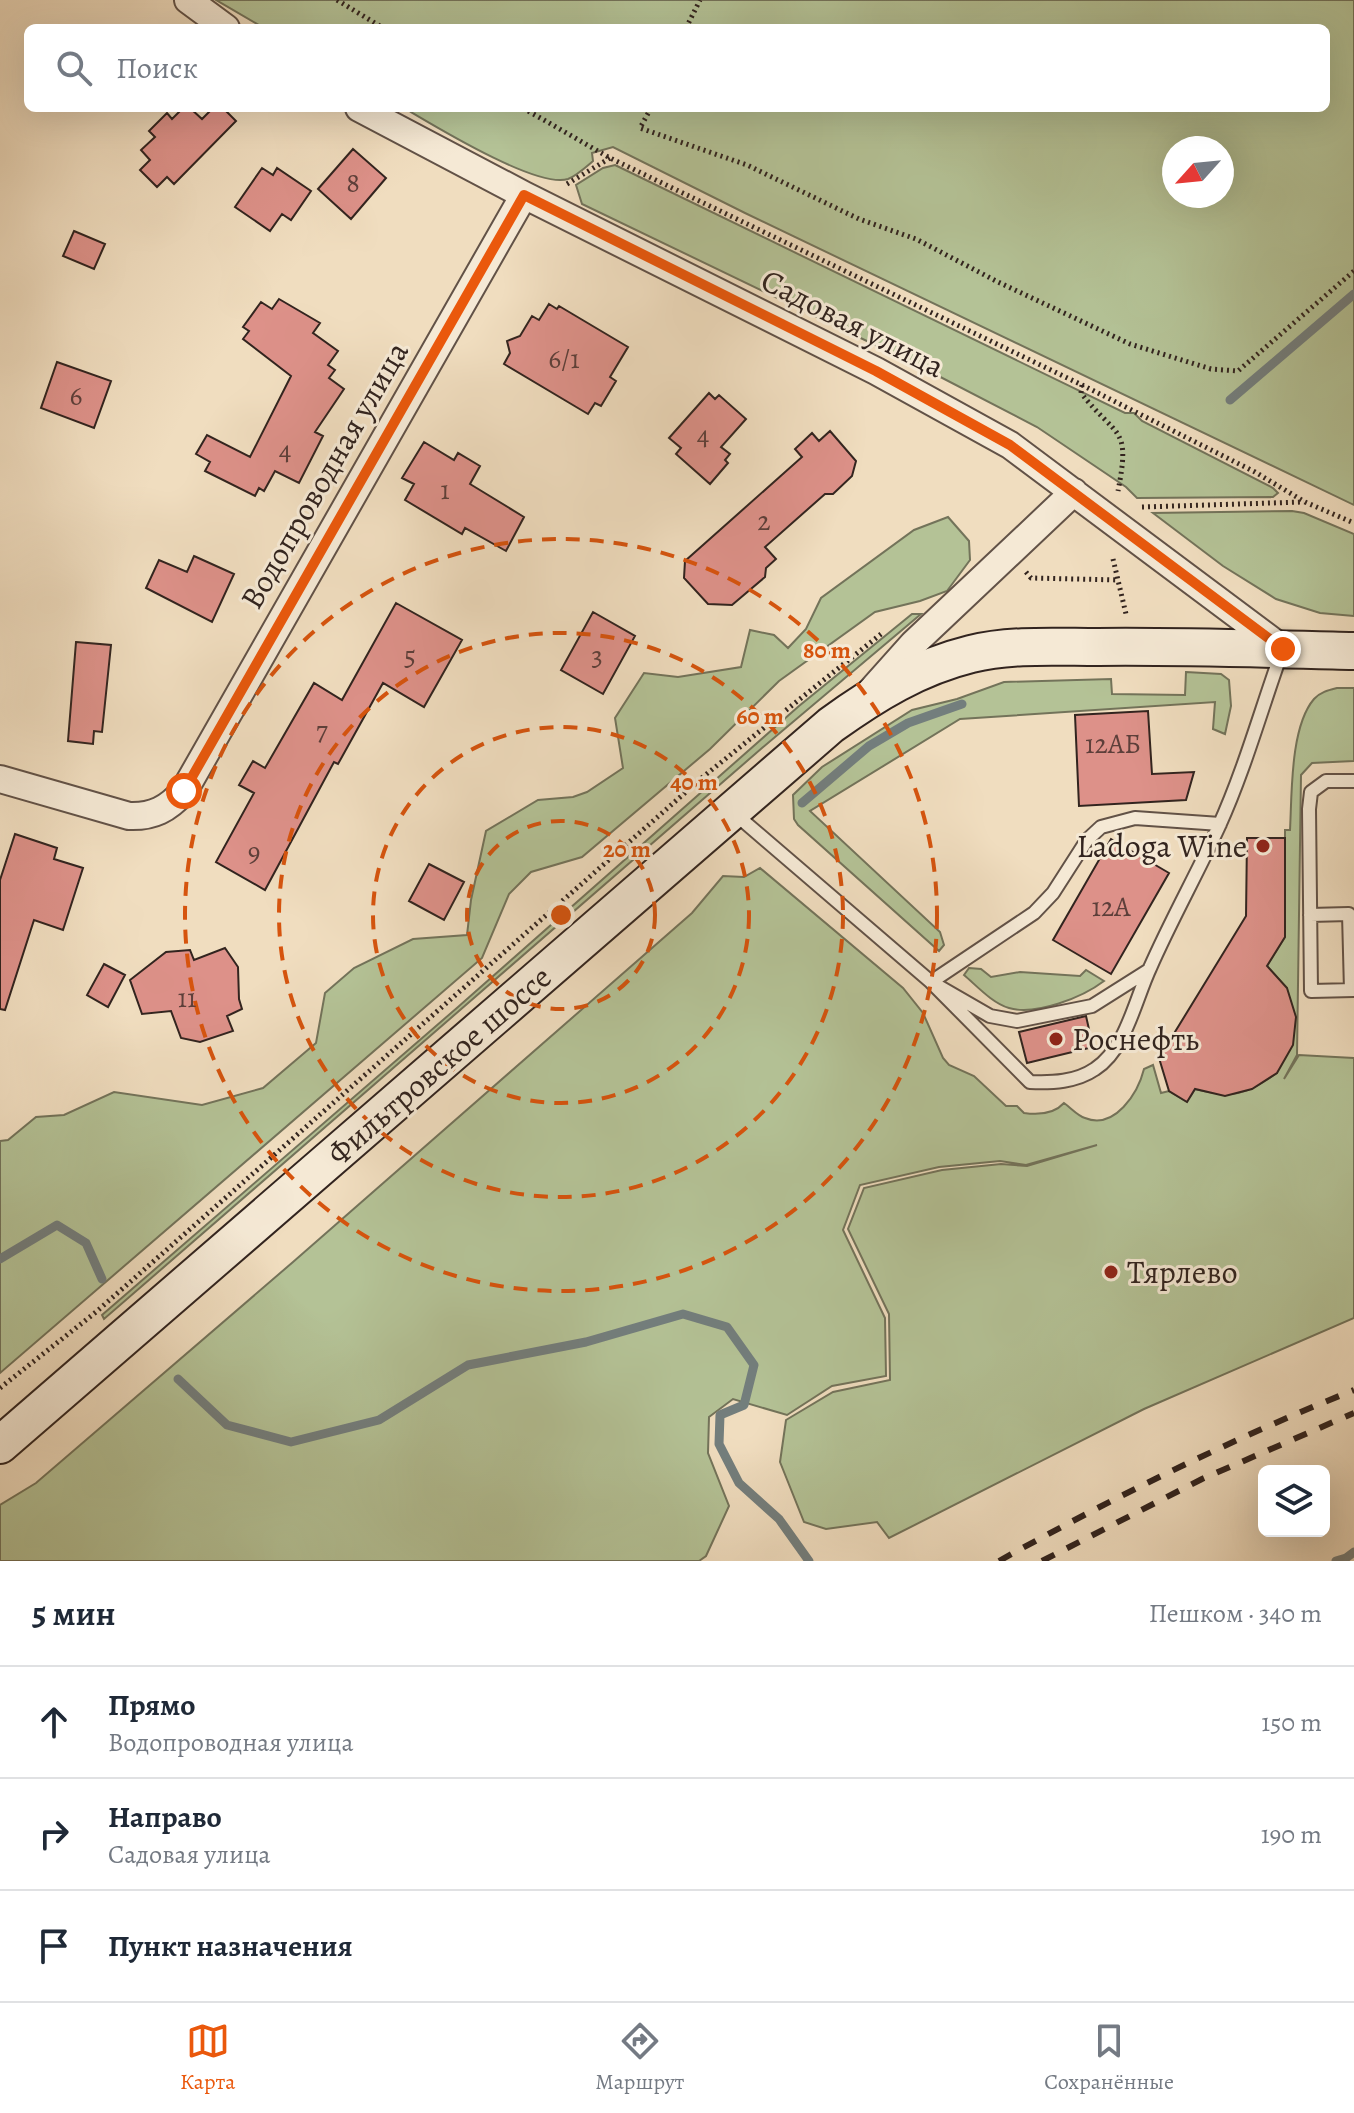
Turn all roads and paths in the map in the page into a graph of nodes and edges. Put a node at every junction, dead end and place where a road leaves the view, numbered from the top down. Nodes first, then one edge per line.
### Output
1 (188, 0) edge
2 (337, 0) edge
3 (700, 0) edge
4 (221, 24) edge
5 (376, 24) edge
6 (688, 24) edge
7 (367, 112) edge
8 (530, 112) edge
9 (649, 112) edge
10 (610, 158) junction
11 (531, 198) junction
12 (1354, 271) edge
13 (1082, 385) junction
14 (1074, 492) junction
15 (1118, 492) dead end
16 (1305, 502) junction
17 (1137, 507) dead end
18 (1354, 523) edge
19 (1019, 564) dead end
20 (1126, 614) dead end
21 (884, 631) dead end
22 (1283, 649) junction
23 (1354, 651) edge
24 (859, 705) junction
25 (0, 779) edge
26 (1354, 781) edge
27 (732, 811) junction
28 (1220, 824) junction
29 (1310, 915) junction
30 (1149, 970) junction
31 (931, 982) junction
32 (1353, 990) edge
33 (0, 1388) edge
34 (0, 1445) edge

1 - 4 street
2 - 5 path
3 - 6 path
7 - 11 street, Садовая улица
8 - 10 path
9 - 12 path
10 - 11 path
10 - 13 path
11 - 14 street, Садовая улица
11 - 25 street, Водопроводная улица
13 - 15 path
13 - 16 path
14 - 22 street, Садовая улица
14 - 24 street
16 - 17 path
16 - 18 path
19 - 20 path
21 - 33 path
22 - 23 main road, Фильтровское шоссе
22 - 24 main road, Фильтровское шоссе
22 - 28 lane
24 - 27 main road, Фильтровское шоссе
26 - 29 lane
27 - 31 lane
27 - 34 main road, Фильтровское шоссе
28 - 30 lane
28 - 31 lane
29 - 32 lane
29 - 32 lane
30 - 31 lane
30 - 31 lane

